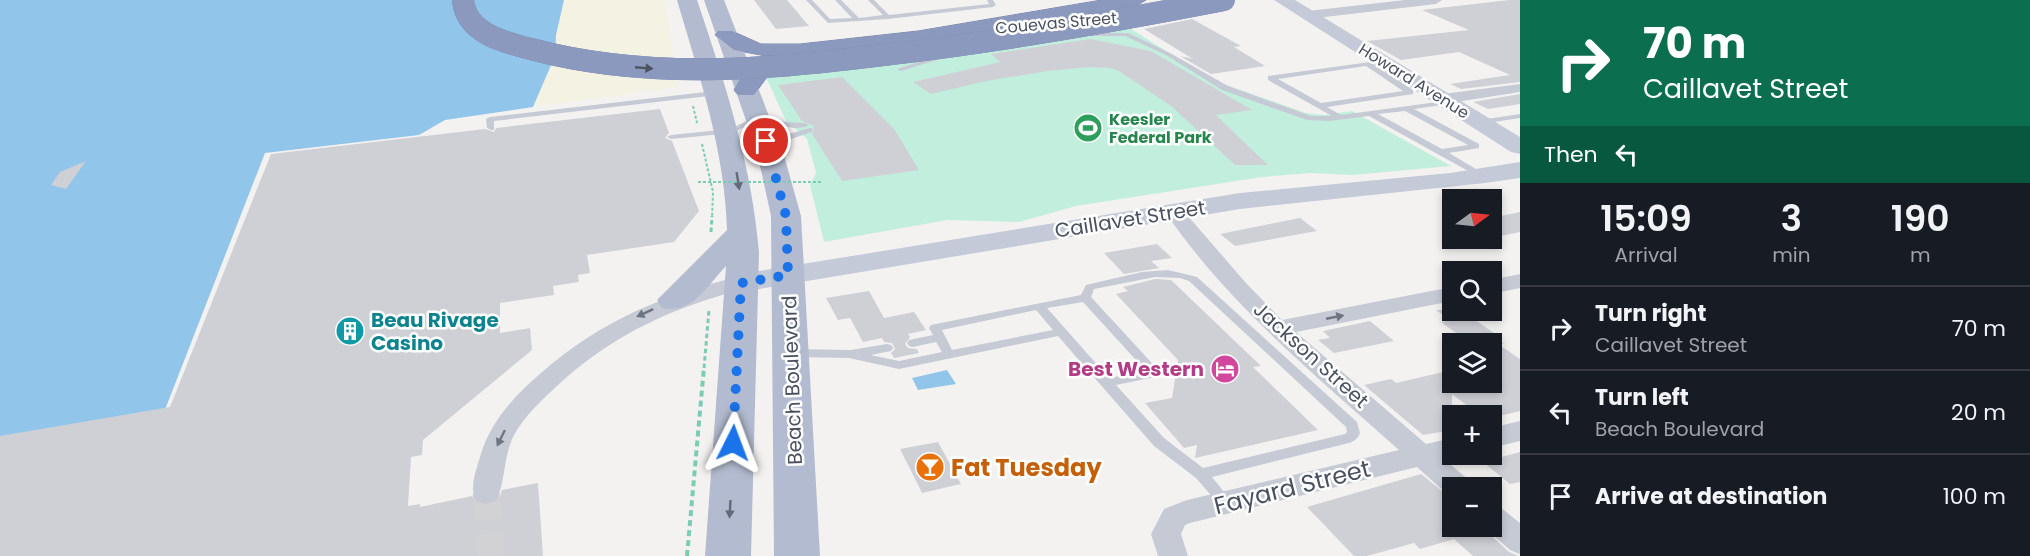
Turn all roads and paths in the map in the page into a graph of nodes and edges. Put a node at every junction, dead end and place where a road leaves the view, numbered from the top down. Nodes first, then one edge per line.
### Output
1 (463, 0) edge
2 (484, 0) edge
3 (687, 0) edge
4 (714, 0) edge
5 (809, 0) edge
6 (838, 0) edge
7 (871, 0) edge
8 (990, 0) edge
9 (1136, 0) edge
10 (1179, 0) edge
11 (1224, 0) edge
12 (1283, 0) edge
13 (1436, 0) edge
14 (1101, 7) edge
15 (1308, 15) junction
16 (888, 16) junction
17 (856, 20) junction
18 (725, 35) junction
19 (901, 69) dead end
20 (1520, 88) edge
21 (746, 90) junction
22 (714, 93) junction
23 (1446, 100) junction
24 (1319, 105) junction
25 (1406, 108) junction
26 (1370, 113) junction
27 (1520, 116) edge
28 (1340, 117) junction
29 (1480, 122) junction
30 (491, 128) dead end
31 (754, 133) junction
32 (670, 137) dead end
33 (1520, 147) edge
34 (1440, 152) junction
35 (1520, 170) edge
36 (1484, 177) junction
37 (698, 182) dead end
38 (821, 182) dead end
39 (1174, 212) junction
40 (742, 232) junction
41 (788, 275) junction
42 (741, 283) junction
43 (1442, 296) edge
44 (1085, 298) junction
45 (674, 300) junction
46 (1039, 306) junction
47 (1277, 328) junction
48 (1061, 332) junction
49 (940, 338) junction
50 (913, 343) dead end
51 (887, 348) dead end
52 (791, 353) junction
53 (849, 354) junction
54 (949, 355) junction
55 (1106, 383) junction
56 (1520, 431) edge
57 (1502, 435) edge
58 (1442, 450) edge
59 (1423, 455) junction
60 (1201, 474) junction
61 (1447, 477) edge
62 (486, 493) tunnel mouth
63 (1226, 503) junction
64 (1502, 525) edge
65 (1520, 541) edge
66 (728, 556) edge
67 (797, 556) edge
68 (1173, 556) edge

1 -> 11 highway, bridge
2 - 14 highway
3 - 22 main road, Beach Boulevard
4 - 18 main road, Beach Boulevard
5 - 17 lane
6 - 17 lane
7 - 16 lane
8 - 16 lane
9 - 14 highway
10 - 14 highway
12 - 15 main road, Howard Avenue
13 - 15 street
14 - 18 highway
14 - 21 highway
15 - 23 main road, Howard Avenue
16 - 17 lane
18 - 21 main road, Beach Boulevard
19 - 28 lane, Couevas Street
20 - 23 street, Couevas Street
21 - 31 main road, Beach Boulevard
22 - 30 lane
22 - 31 main road, Beach Boulevard
23 - 25 lane, Couevas Street
23 - 29 main road, Howard Avenue
24 - 24 lane
24 - 28 lane
25 - 26 lane, Couevas Street
25 - 34 lane
26 - 28 lane, Couevas Street
26 - 34 lane
27 - 29 lane
29 - 33 main road, Howard Avenue
31 - 31 lane
31 - 32 lane
31 -> 40 main road, Beach Boulevard
31 - 41 main road, Beach Boulevard
34 - 36 lane
35 - 36 main road, Caillavet Street
36 - 39 main road, Caillavet Street
37 - 38 path, bridge
39 - 41 main road, Caillavet Street
39 - 47 street, Jackson Street
40 - 42 main road, Beach Boulevard
40 - 45 main road
41 - 42 main road, Caillavet Street
41 - 52 main road, Beach Boulevard
42 - 45 street
42 -> 66 main road, Beach Boulevard
47 -> 43 street
44 - 46 lane
44 - 55 lane
44 - 60 lane
45 -> 62 street
46 - 48 lane
46 - 49 lane
47 - 59 street, Jackson Street
48 - 54 lane
48 - 55 lane
49 - 50 lane
49 - 54 lane
51 - 53 lane
52 - 53 lane
52 - 67 main road, Beach Boulevard
53 - 54 lane
55 - 60 lane
56 - 57 street
58 - 59 street, Fayard Street
59 - 61 street, Jackson Street
59 - 63 street, Fayard Street
60 - 63 lane
63 - 68 street, Fayard Street
64 - 65 street

